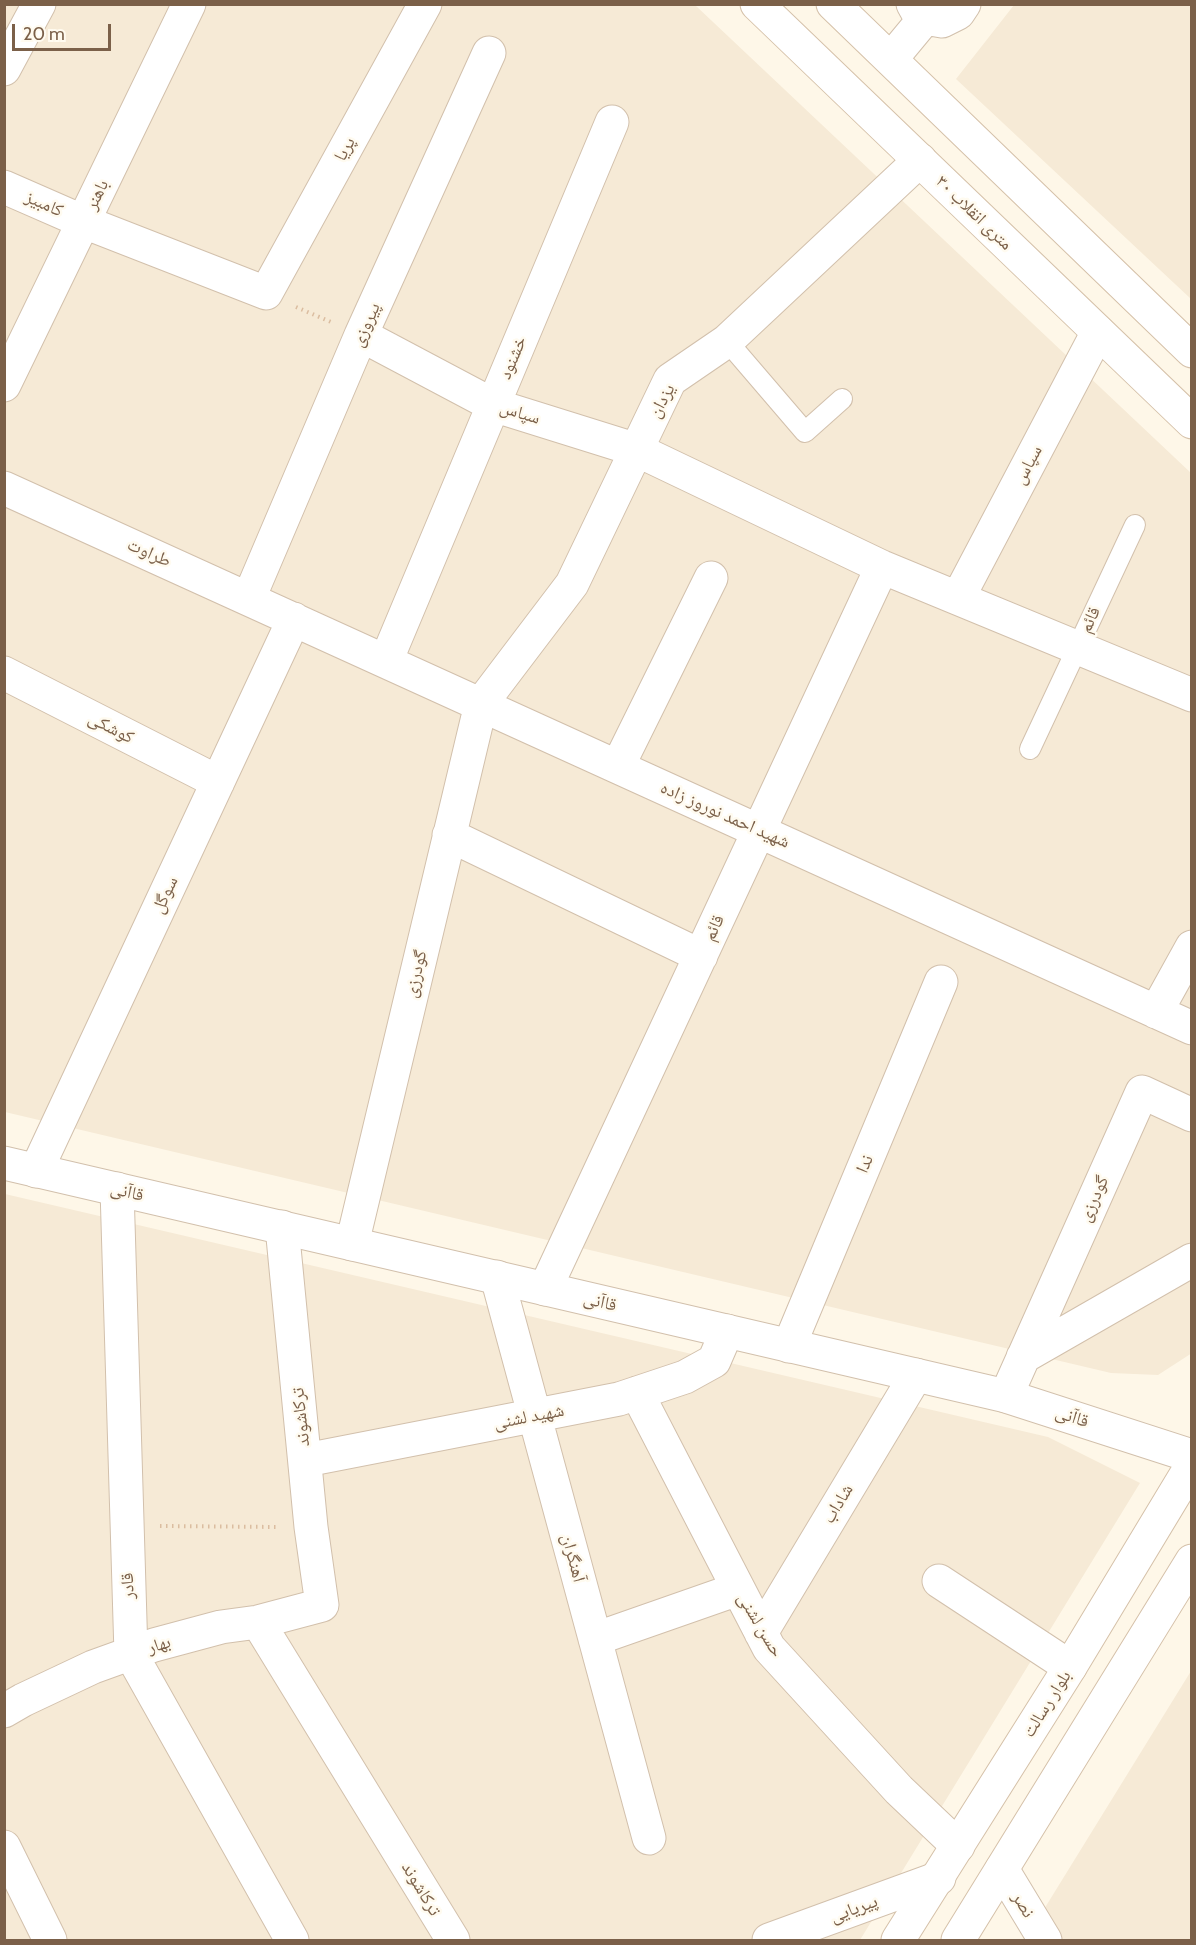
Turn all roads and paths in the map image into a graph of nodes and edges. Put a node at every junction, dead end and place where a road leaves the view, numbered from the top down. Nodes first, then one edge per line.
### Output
1 (39, 4) edge
2 (189, 4) edge
3 (425, 4) edge
4 (757, 4) edge
5 (833, 4) edge
6 (964, 4) edge
7 (919, 11) edge
8 (489, 53) dead end
9 (891, 59) junction
10 (4, 69) edge
11 (612, 122) dead end
12 (920, 160) junction
13 (4, 187) edge
14 (84, 222) junction
15 (266, 293) junction
16 (1098, 332) junction
17 (361, 335) junction
18 (727, 341) junction
19 (1191, 351) edge
20 (4, 385) edge
21 (842, 399) dead end
22 (493, 405) junction
23 (1191, 422) edge
24 (637, 450) junction
25 (4, 488) edge
26 (1135, 525) dead end
27 (882, 567) junction
28 (711, 578) dead end
29 (249, 598) junction
30 (958, 598) junction
31 (294, 619) junction
32 (1077, 647) junction
33 (386, 661) junction
34 (4, 673) edge
35 (1191, 694) edge
36 (481, 704) junction
37 (1030, 749) dead end
38 (618, 766) junction
39 (218, 782) junction
40 (759, 831) junction
41 (450, 835) junction
42 (1191, 947) edge
43 (700, 956) junction
44 (941, 982) dead end
45 (1156, 1012) junction
46 (1191, 1028) edge
47 (1191, 1115) edge
48 (4, 1163) edge
49 (36, 1170) junction
50 (117, 1189) junction
51 (282, 1227) junction
52 (352, 1244) junction
53 (1191, 1260) edge
54 (497, 1277) junction
55 (545, 1289) junction
56 (727, 1331) junction
57 (789, 1346) junction
58 (1023, 1357) junction
59 (916, 1375) junction
60 (637, 1393) junction
61 (1006, 1396) junction
62 (534, 1416) junction
63 (1191, 1456) edge
64 (306, 1460) junction
65 (1191, 1465) edge
66 (126, 1526) junction
67 (310, 1527) junction
68 (1191, 1561) edge
69 (939, 1581) dead end
70 (738, 1589) junction
71 (322, 1605) joint
72 (258, 1622) junction
73 (761, 1633) junction
74 (595, 1639) junction
75 (131, 1654) junction
76 (1070, 1667) junction
77 (4, 1711) edge
78 (649, 1838) dead end
79 (958, 1846) junction
80 (4, 1847) edge
81 (1002, 1869) junction
82 (939, 1878) junction
83 (50, 1941) edge
84 (292, 1941) edge
85 (453, 1941) edge
86 (769, 1941) edge
87 (898, 1941) edge
88 (958, 1941) edge
89 (1045, 1941) edge

1 - 10 street
2 - 14 street, باهنر
3 - 15 street, پریا
4 - 12 street, ۳۰ متری انقلاب
5 - 9 street
6 - 7 street
7 - 9 street
8 - 17 street, پیروزی
9 - 19 street
11 - 22 street, خشنود
12 - 16 street, ۳۰ متری انقلاب
12 - 18 street, یزدان
13 - 14 street, کامبیز
14 - 15 street
14 - 20 street, باهنر
15 - 17 path
16 - 23 street, ۳۰ متری انقلاب
16 - 30 street, سپاس
17 - 22 street, سپاس
17 - 29 street, پیروزی
18 - 21 lane
18 - 24 street, یزدان
22 - 24 street, سپاس
22 - 33 street, خشنود
24 - 27 street, سپاس
24 - 36 street, یزدان
25 - 29 street, طراوت
26 - 32 lane, قائم
27 - 30 street, سپاس
27 - 40 street, قائم
28 - 38 street
29 - 31 street, طراوت
30 - 32 street, سپاس
31 - 33 street, شهید احمد نوروز زاده
31 - 39 street, سوگل
32 - 35 street, سپاس
32 - 37 lane, قائم
33 - 36 street, شهید احمد نوروز زاده
34 - 39 street, کوشکی
36 - 38 street, شهید احمد نوروز زاده
36 - 41 street, گودرزی
38 - 40 street, شهید احمد نوروز زاده
39 - 49 street, سوگل
40 - 43 street, قائم
40 - 45 street, شهید احمد نوروز زاده
41 - 43 street
41 - 52 street, گودرزی
42 - 45 street
43 - 55 street, قائم
44 - 57 street, ندا
45 - 46 street, شهید احمد نوروز زاده
47 - 58 street, گودرزی
48 - 49 street, قاآنی
49 - 50 street, قاآنی
50 - 51 street, قاآنی
50 - 66 street, قادر
51 - 52 street, قاآنی
51 - 64 street, ترکاشوند
52 - 54 street, قاآنی
53 - 58 street
54 - 55 street, قاآنی
54 - 62 street, آهنگران
55 - 56 street, قاآنی
56 - 57 street, قاآنی
56 - 60 street, شهید لشنی
57 - 59 street, قاآنی
58 - 61 street, گودرزی
59 - 61 street, قاآنی
59 - 73 street, شاداب
60 - 62 street, شهید لشنی
60 - 70 street, حسن لشنی
61 - 63 street, قاآنی
62 - 64 street, شهید لشنی
62 - 74 street, آهنگران
64 - 67 street, ترکاشوند
65 - 76 street, بلوار رسالت
66 - 67 path
66 - 75 street, قادر
67 - 71 street, ترکاشوند
68 - 81 street
69 - 76 street
70 - 73 street, حسن لشنی
70 - 74 street
71 - 72 street, بهار
72 - 75 street, بهار
72 - 85 street, ترکاشوند
73 - 79 street, حسن لشنی
74 - 78 street, آهنگران
75 - 77 street, بهار
75 - 84 street, قادر
76 - 79 street, بلوار رسالت
79 - 82 street, بلوار رسالت
80 - 83 street
81 - 88 street
81 - 89 street, نصر
82 - 86 street, پیریایی
82 - 87 street, بلوار رسالت

